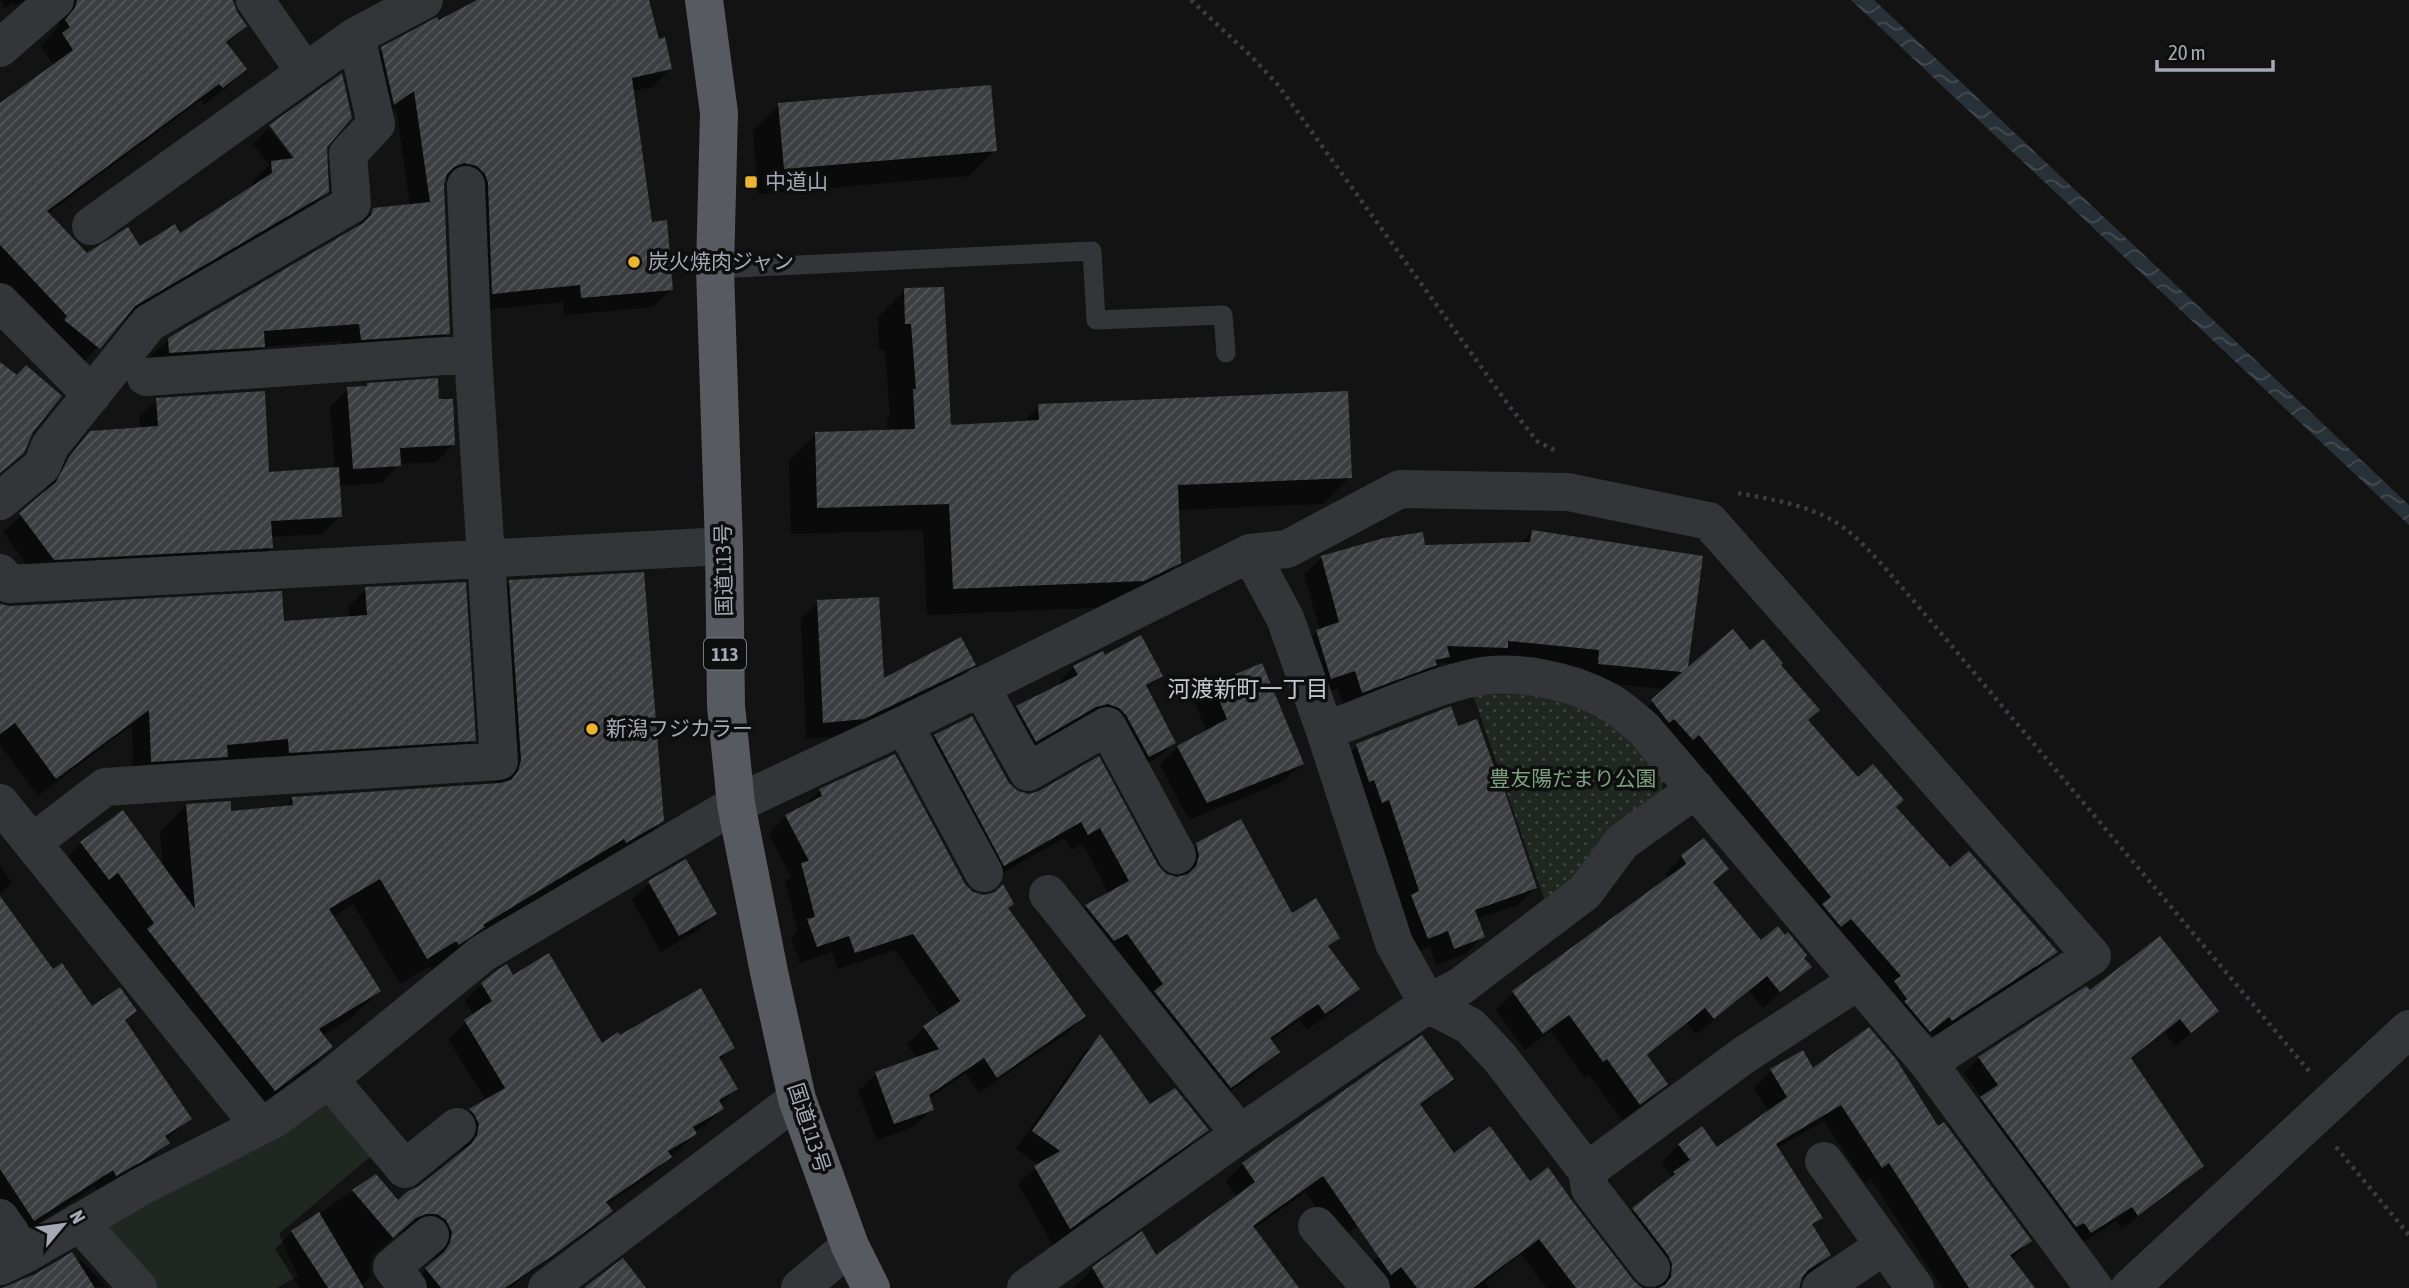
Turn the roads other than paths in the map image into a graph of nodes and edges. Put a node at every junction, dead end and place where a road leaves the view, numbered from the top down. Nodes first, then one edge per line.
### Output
1 (55, 0) edge
2 (255, 0) edge
3 (424, 0) edge
4 (704, 0) edge
5 (356, 36) junction
6 (0, 48) edge
7 (305, 72) junction
8 (466, 185) dead end
9 (91, 226) dead end
10 (715, 269) junction
11 (0, 302) edge
12 (1226, 353) dead end
13 (473, 354) junction
14 (146, 377) dead end
15 (92, 395) junction
16 (0, 501) edge
17 (724, 545) junction
18 (1250, 553) junction
19 (486, 559) junction
20 (0, 573) edge
21 (981, 686) junction
22 (904, 725) junction
23 (1325, 732) junction
24 (1696, 789) junction
25 (0, 803) edge
26 (736, 804) junction
27 (32, 843) junction
28 (1177, 855) dead end
29 (984, 873) dead end
30 (1048, 894) dead end
31 (1858, 981) junction
32 (1428, 1004) junction
33 (2409, 1029) edge
34 (1928, 1063) junction
35 (328, 1079) junction
36 (797, 1099) junction
37 (260, 1126) junction
38 (457, 1127) dead end
39 (1240, 1134) junction
40 (1824, 1161) dead end
41 (1587, 1171) junction
42 (0, 1219) edge
43 (79, 1222) junction
44 (1317, 1226) dead end
45 (430, 1235) dead end
46 (850, 1246) junction
47 (1884, 1246) junction
48 (12, 1260) edge
49 (1651, 1268) dead end
50 (138, 1288) edge
51 (408, 1288) edge
52 (547, 1288) edge
53 (800, 1288) edge
54 (871, 1288) edge
55 (1026, 1288) edge
56 (1371, 1288) edge
57 (1821, 1288) edge
58 (1915, 1288) edge
59 (2094, 1288) edge
60 (2130, 1288) edge

1 - 6 street
2 - 7 street
3 - 5 street
4 - 10 highway, 国道113号 / 113
5 - 7 street
5 - 15 street
7 - 9 street
8 - 13 street
10 - 12 lane
10 - 17 highway, 国道113号 / 113
11 - 15 street
13 - 14 street
13 - 19 street
15 - 16 street
17 - 19 street
17 - 26 highway, 国道113号 / 113
18 - 21 street
18 - 23 street
18 - 34 street
19 - 20 street
19 - 27 street
21 - 22 street
21 - 28 street
22 - 26 street
22 - 29 street
23 - 24 street
23 - 32 street
24 - 31 street
24 - 32 street
25 - 27 street
26 - 35 street
26 - 36 highway, 国道113号 / 113
27 - 37 street
30 - 39 street
31 - 34 street
31 - 41 street
32 - 39 street
32 - 41 street
33 - 60 street
34 - 59 street
35 - 37 street
35 - 38 street
36 - 46 highway, 国道113号 / 113
36 - 52 street
37 - 43 street
39 - 55 street
40 - 47 street
41 - 49 street
42 - 48 street
43 - 48 street
43 - 50 street
44 - 56 street
45 - 51 street
46 - 53 street
46 - 54 highway, 国道113号 / 113
47 - 57 street
47 - 58 street

